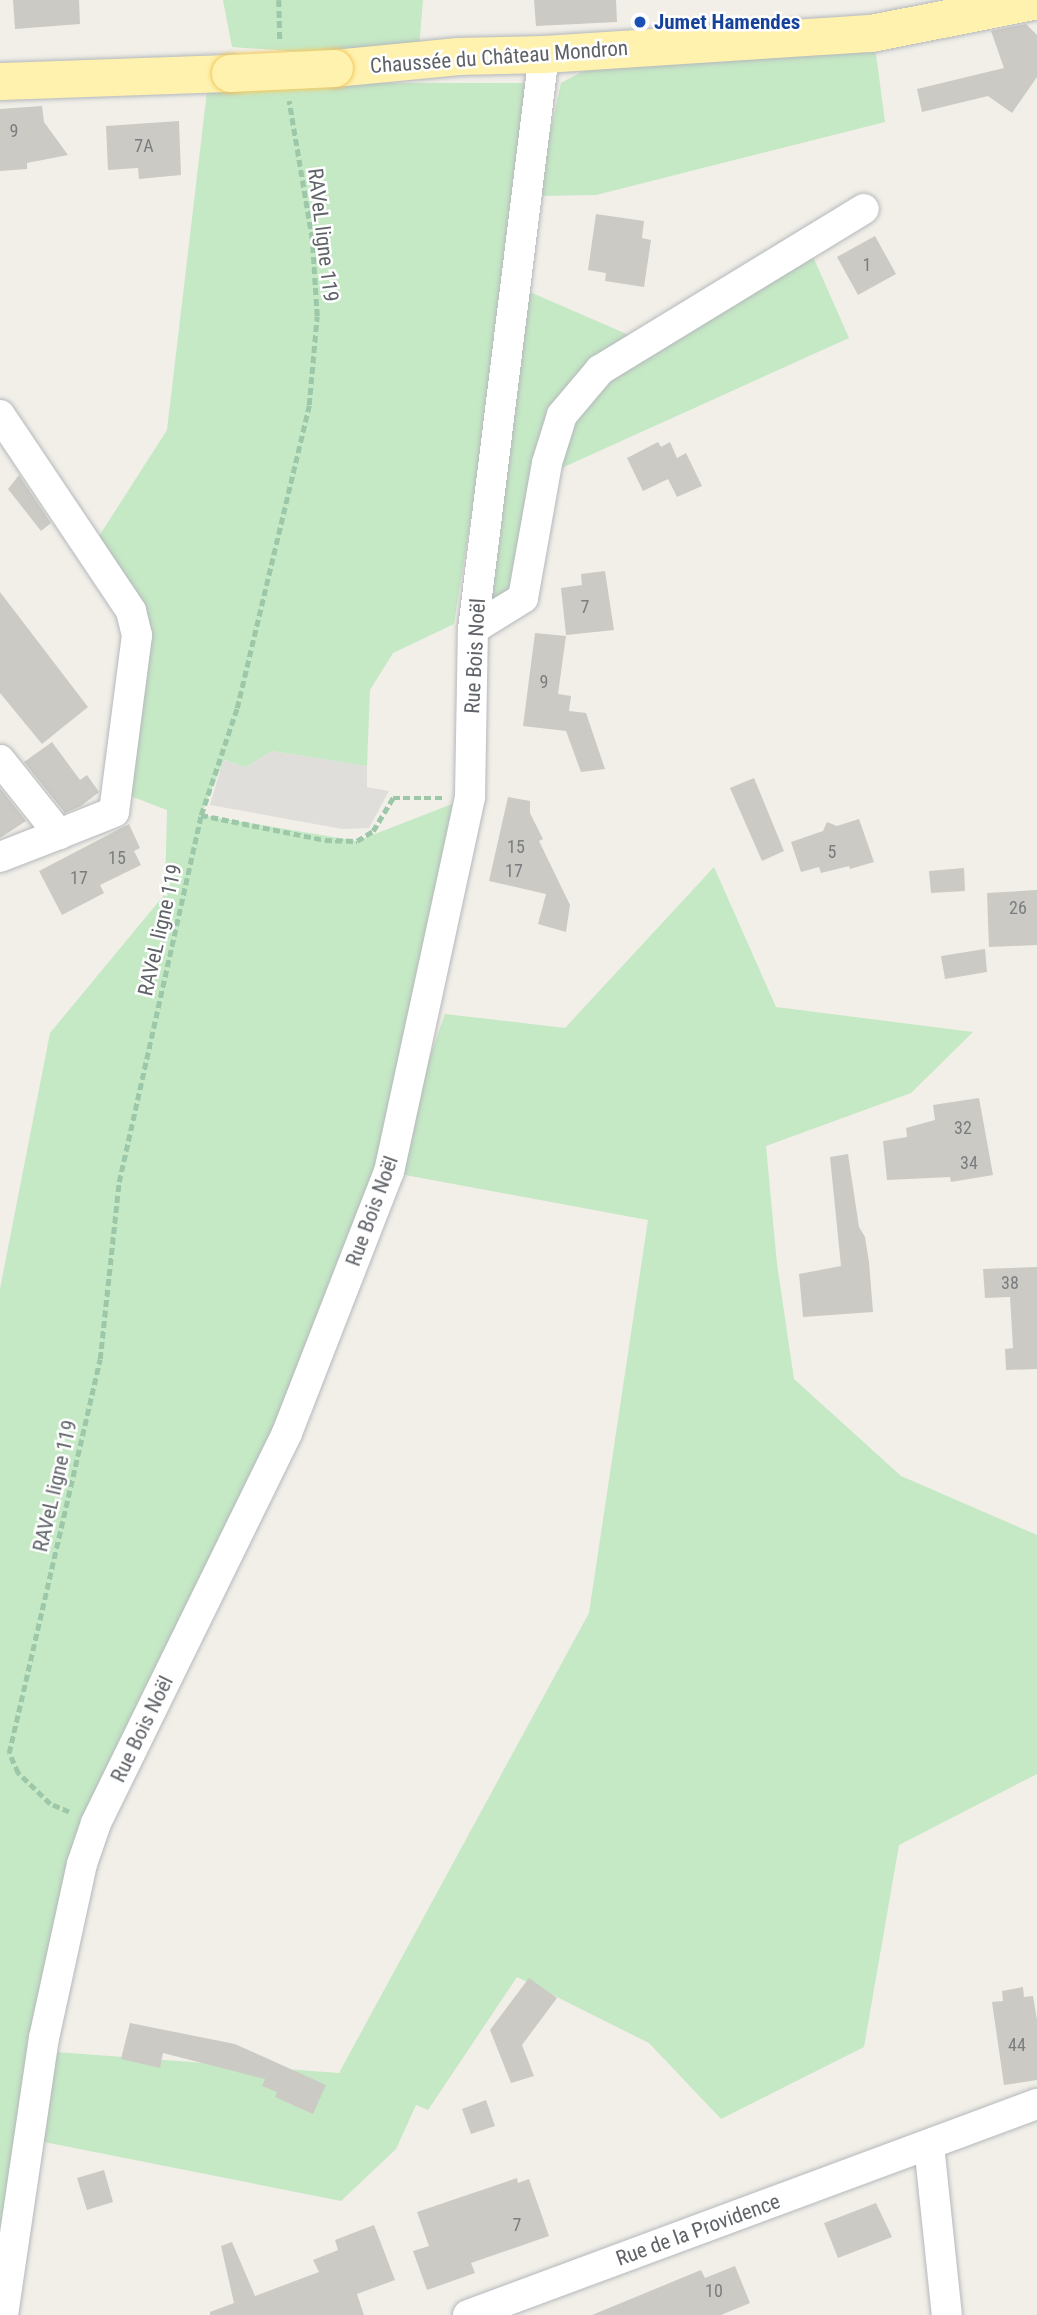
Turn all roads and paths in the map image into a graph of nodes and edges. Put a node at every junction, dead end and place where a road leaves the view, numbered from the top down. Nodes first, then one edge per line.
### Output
1 (279, 0) edge
2 (1037, 0) edge
3 (282, 53) dead end
4 (544, 54) junction
5 (0, 80) edge
6 (288, 94) dead end
7 (864, 209) dead end
8 (0, 415) edge
9 (473, 629) junction
10 (0, 760) edge
11 (470, 797) junction
12 (201, 815) junction
13 (60, 834) junction
14 (0, 857) edge
15 (96, 1823) junction
16 (1037, 2104) edge
17 (929, 2145) junction
18 (3, 2315) edge
19 (468, 2315) edge
20 (947, 2315) edge

1 - 3 path
2 - 4 main road, Chaussée du Château Mondron
4 - 5 main road, Chaussée du Château Mondron, bridge
4 - 9 street, Rue Bois Noël
6 - 12 path, RAVeL ligne 119
7 - 9 street
8 - 13 street
9 - 11 street, Rue Bois Noël
10 - 13 street
11 - 12 path
11 - 15 street, Rue Bois Noël
12 - 15 path, RAVeL ligne 119
13 - 14 street
15 - 18 street, Rue Bois Noël
16 - 17 street, Rue de la Providence
17 - 19 street, Rue de la Providence
17 - 20 street

